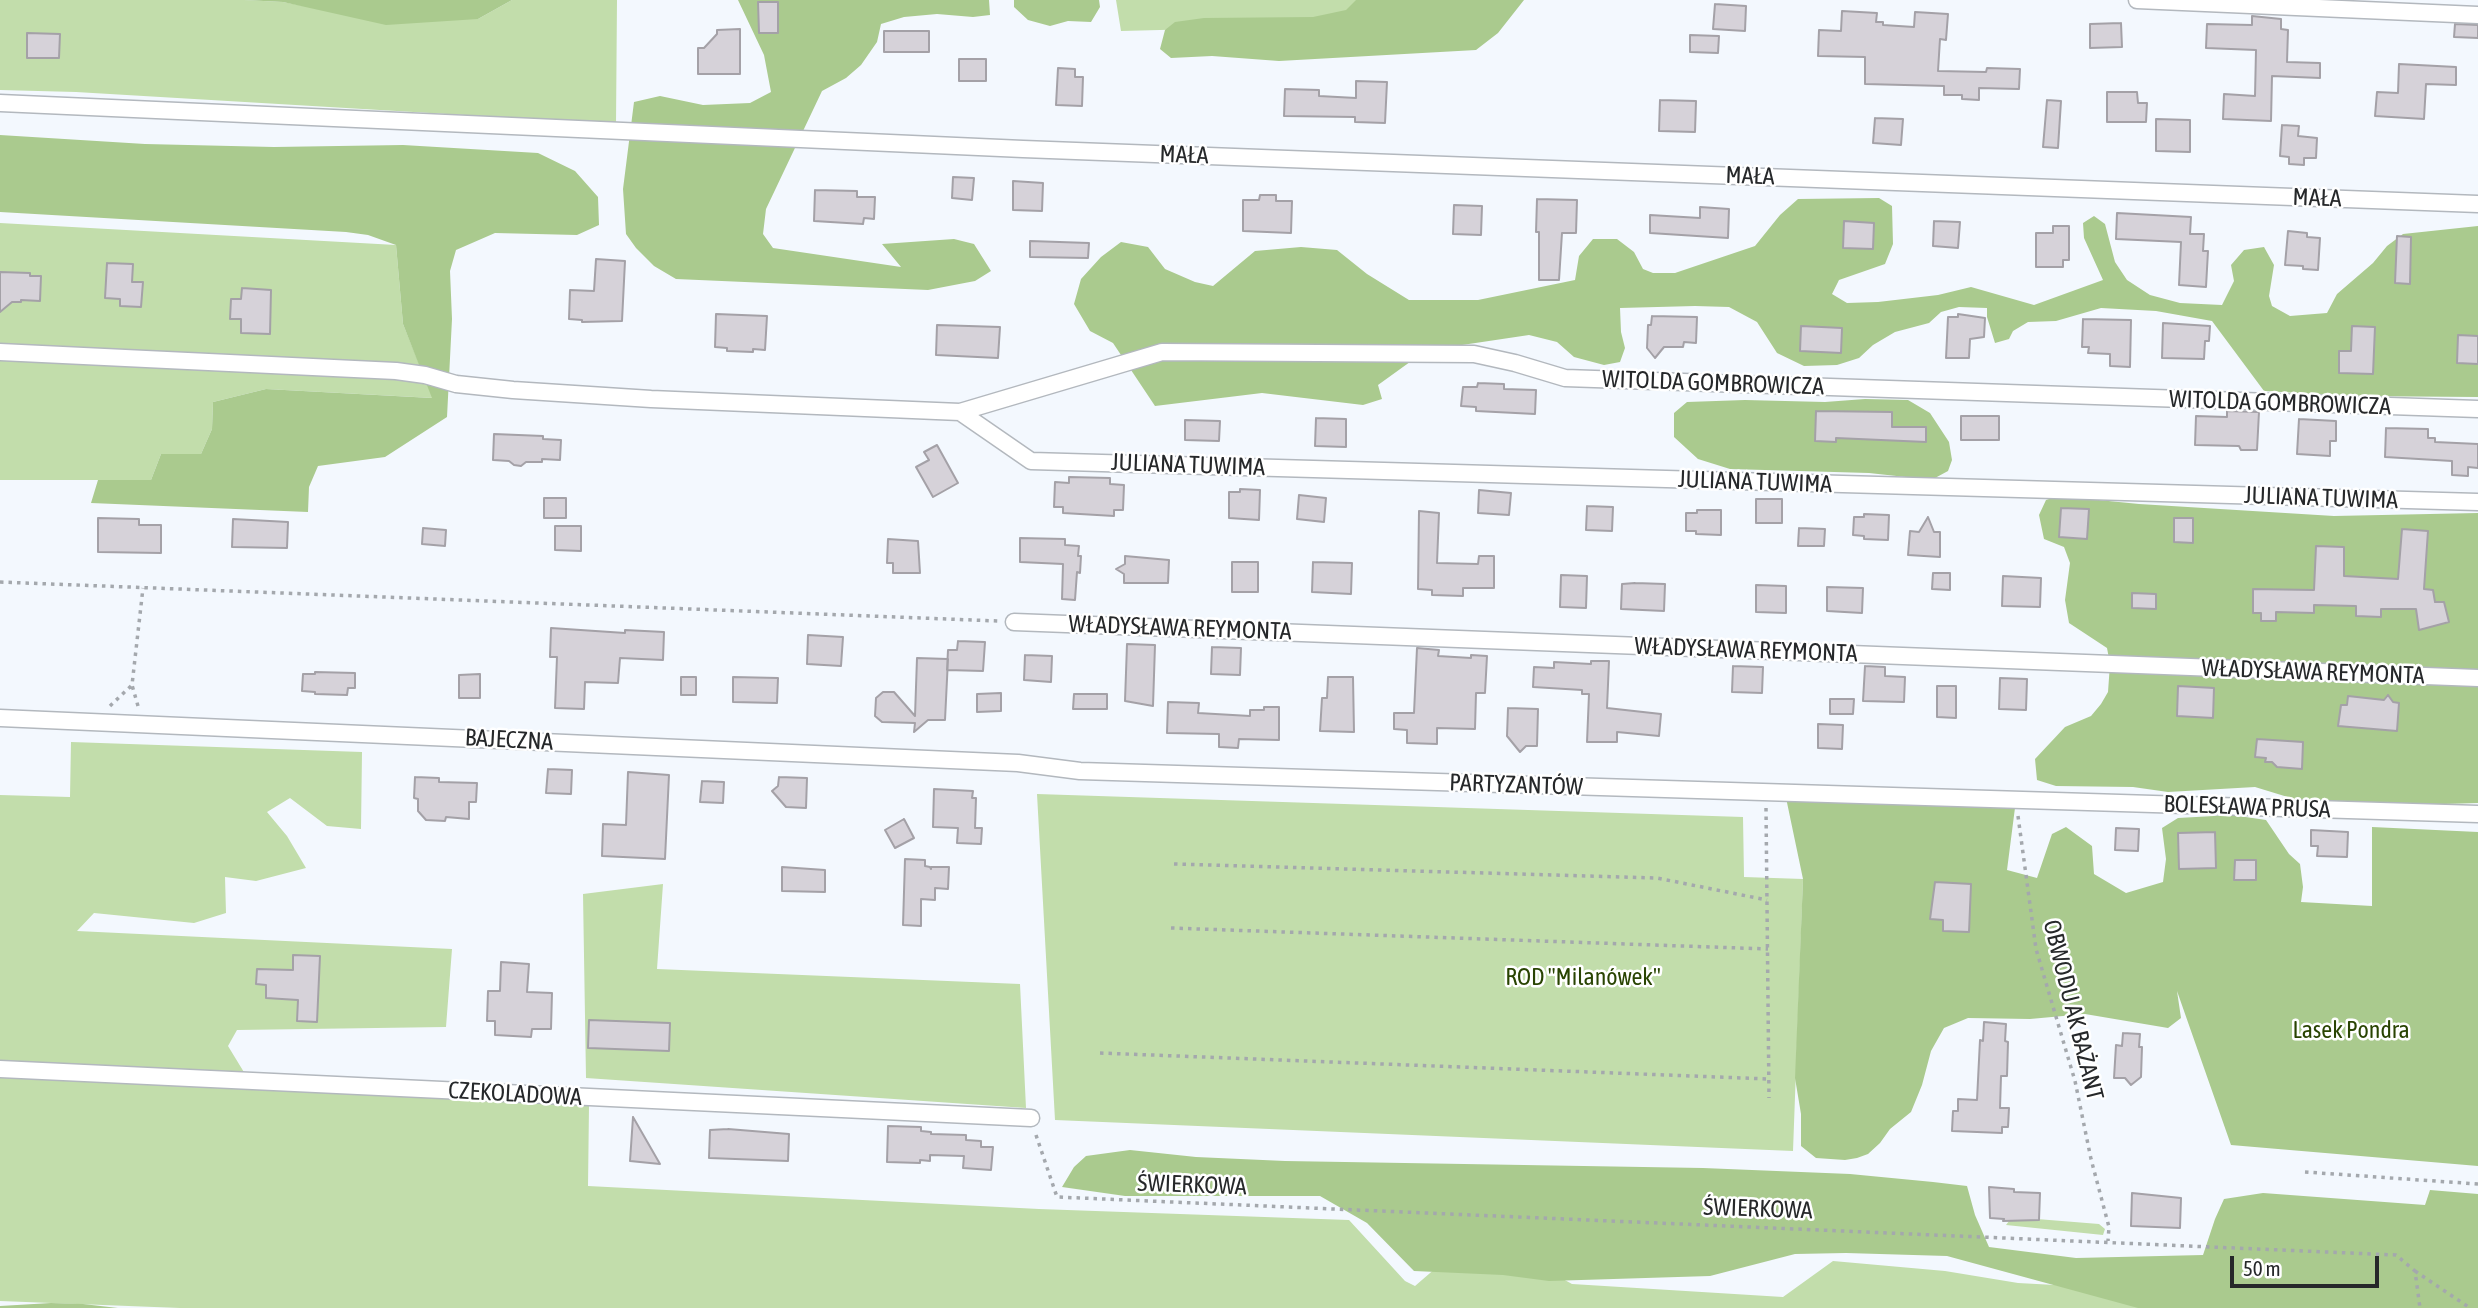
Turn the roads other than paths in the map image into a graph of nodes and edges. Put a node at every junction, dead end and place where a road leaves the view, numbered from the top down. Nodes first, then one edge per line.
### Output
1 (2137, 0) edge
2 (2478, 15) edge
3 (0, 103) edge
4 (2478, 204) edge
5 (0, 352) edge
6 (2478, 410) edge
7 (960, 412) junction
8 (2478, 502) edge
9 (1014, 622) road end
10 (2478, 678) edge
11 (0, 719) edge
12 (1018, 763) joint
13 (2016, 800) joint
14 (2478, 814) edge
15 (0, 1069) edge
16 (1031, 1118) road end

1 - 2 street
3 - 4 street, MAŁA
5 - 7 street
6 - 7 street, WITOLDA GOMBROWICZA
7 - 8 street, JULIANA TUWIMA
9 - 10 street, WŁADYSŁAWA REYMONTA
11 - 12 street, BAJECZNA
12 - 13 street, PARTYZANTÓW
13 - 14 street, BOLESŁAWA PRUSA
15 - 16 street, CZEKOLADOWA

